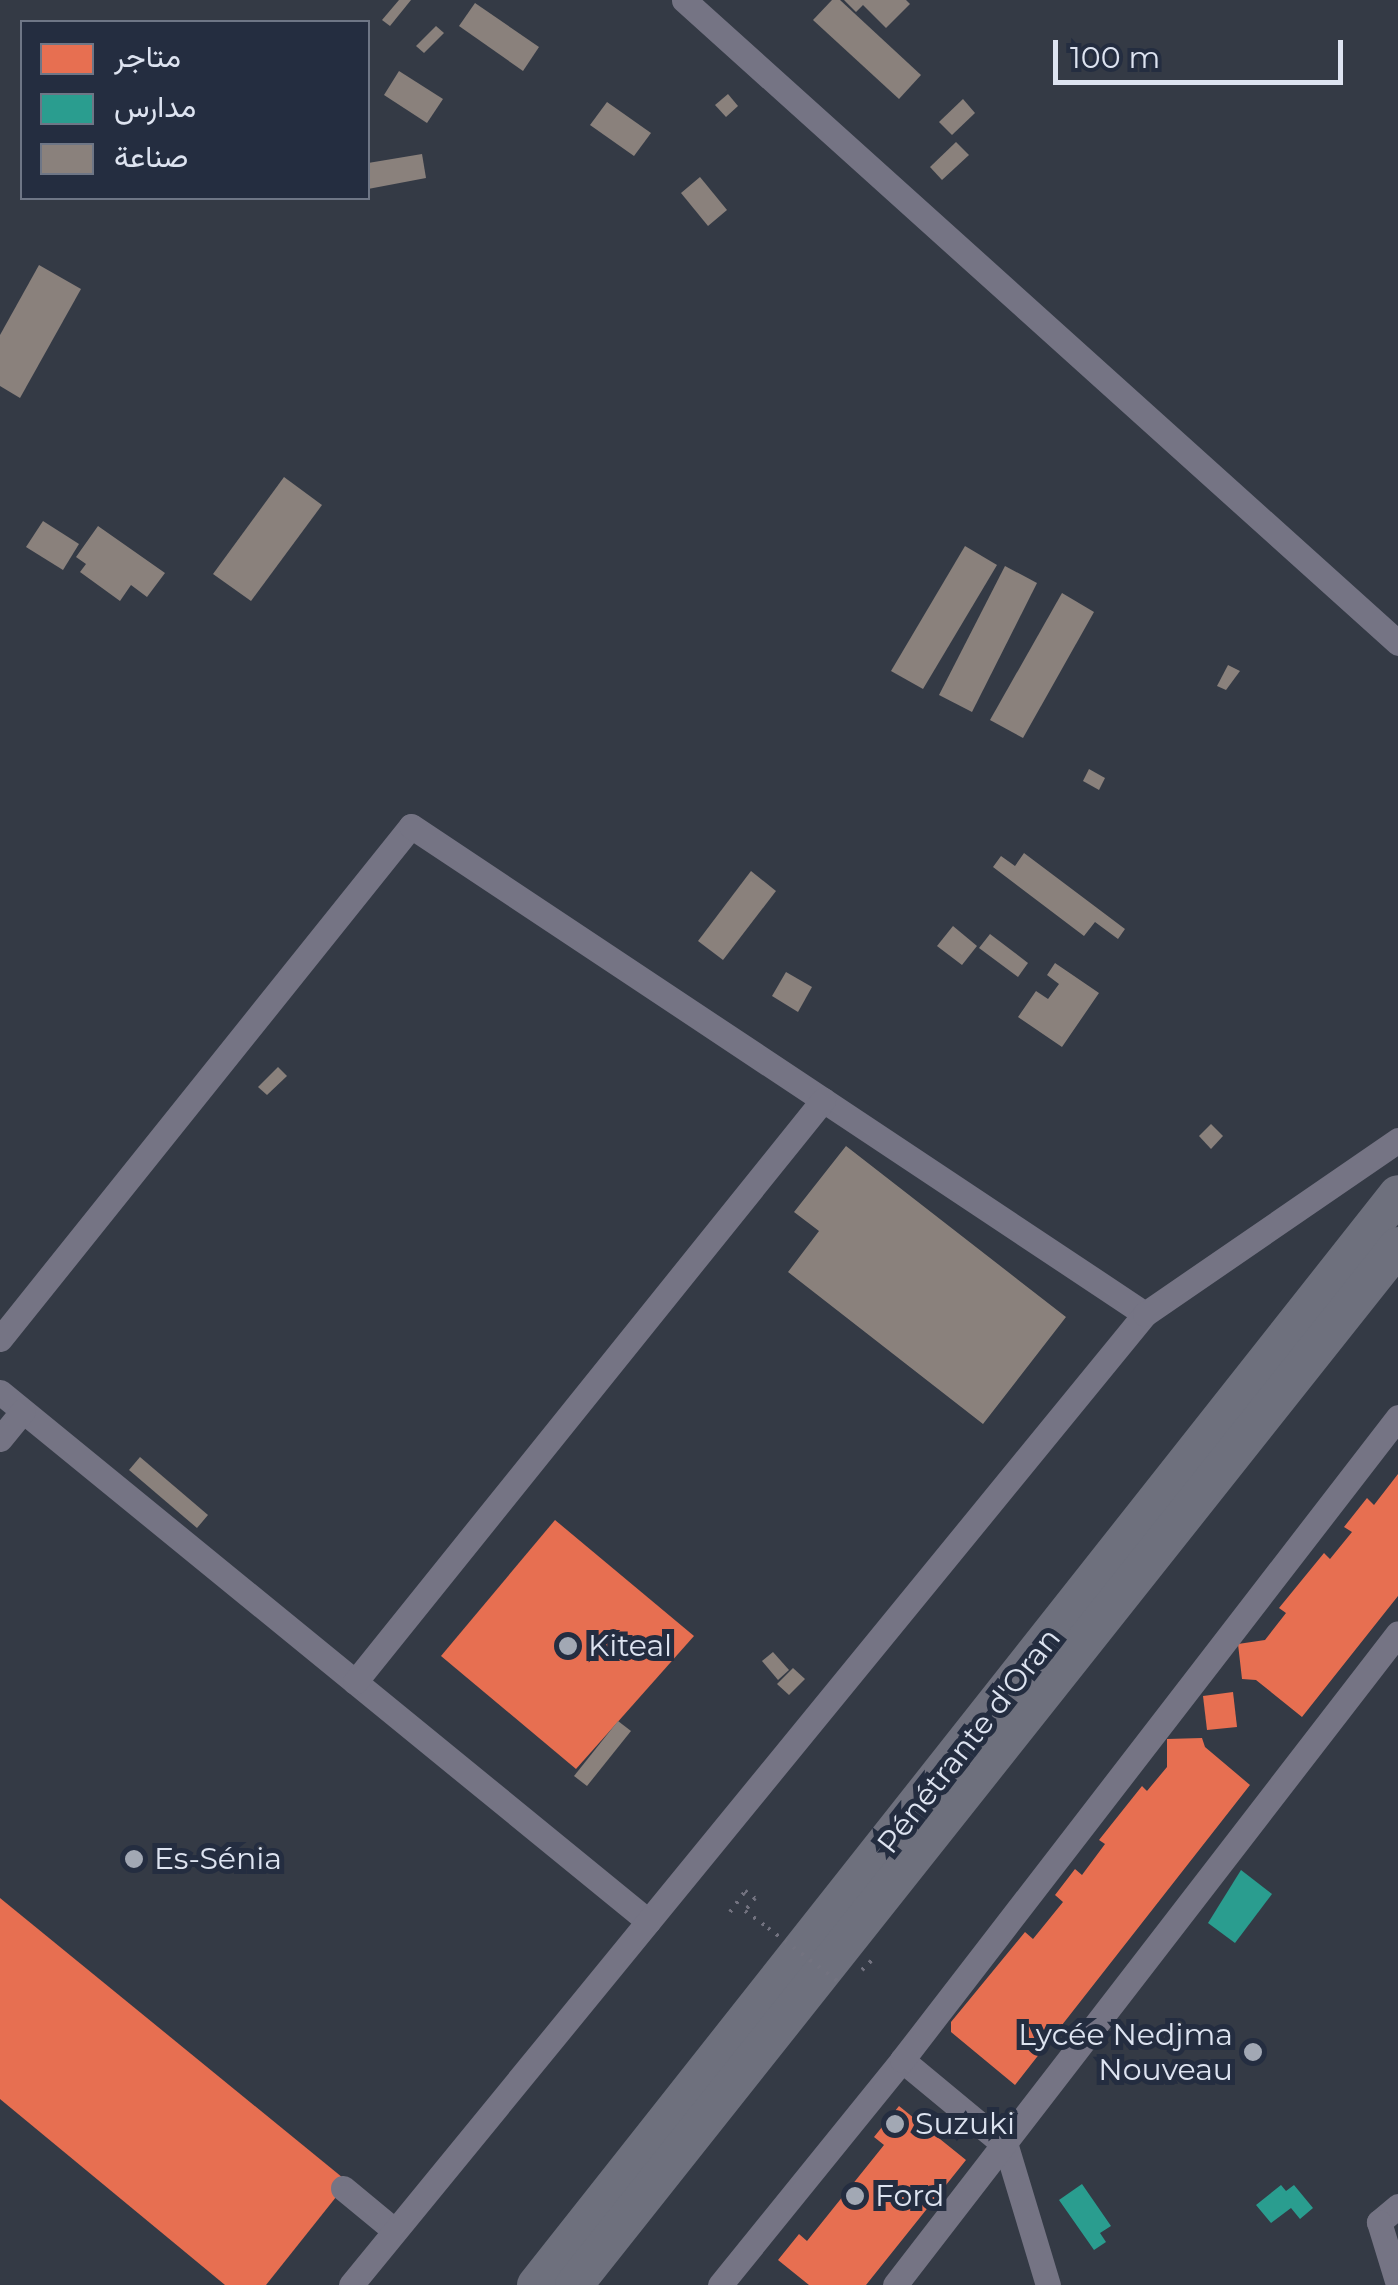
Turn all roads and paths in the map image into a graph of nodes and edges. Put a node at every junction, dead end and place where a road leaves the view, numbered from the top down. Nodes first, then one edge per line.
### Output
1 (684, 0) edge
2 (1398, 643) edge
3 (822, 1100) junction
4 (1398, 1140) edge
5 (1398, 1194) edge
6 (1398, 1246) edge
7 (1145, 1314) junction
8 (0, 1338) edge
9 (0, 1392) edge
10 (23, 1411) junction
11 (1398, 1417) edge
12 (0, 1439) edge
13 (1398, 1633) edge
14 (355, 1682) junction
15 (730, 1912) dead end
16 (648, 1920) junction
17 (840, 1984) dead end
18 (902, 2060) junction
19 (1006, 2146) junction
20 (343, 2188) dead end
21 (1398, 2206) edge
22 (395, 2231) junction
23 (1398, 2284) edge
24 (351, 2285) edge
25 (536, 2285) edge
26 (574, 2285) edge
27 (720, 2285) edge
28 (895, 2285) edge
29 (1048, 2285) edge

1 - 2 street
3 - 7 street
3 - 8 street
3 - 14 street
4 - 7 street
5 - 25 highway, Pénétrante d'Oran
6 - 26 highway, Pénétrante d'Oran
7 - 16 street
9 - 10 street
10 - 12 street
10 - 14 street
11 - 18 street
13 - 19 street
14 - 16 street
15 - 17 path, bridge
16 - 22 street
18 - 19 street
18 - 27 street
19 - 28 street
19 - 29 street
20 - 22 street
21 - 23 street
22 - 24 street

